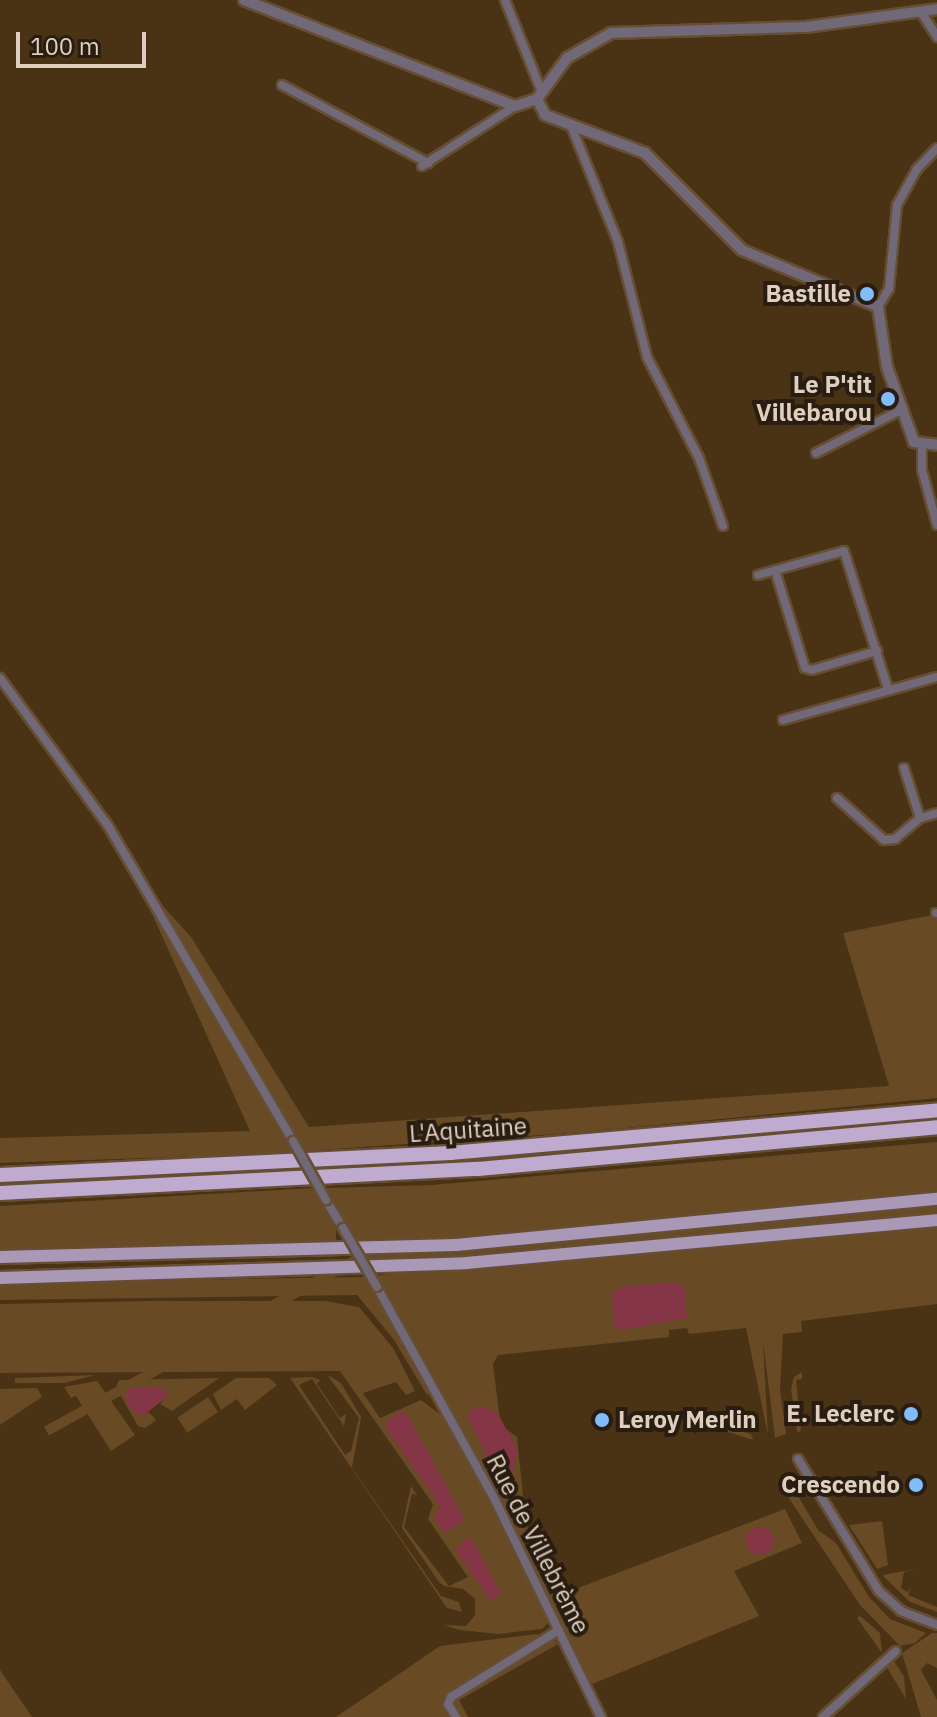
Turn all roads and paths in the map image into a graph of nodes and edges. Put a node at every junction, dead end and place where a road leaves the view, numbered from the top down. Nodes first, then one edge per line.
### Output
1 (244, 0) edge
2 (505, 0) edge
3 (937, 9) edge
4 (921, 12) junction
5 (937, 37) edge
6 (282, 85) dead end
7 (539, 95) junction
8 (515, 106) junction
9 (572, 128) junction
10 (937, 148) edge
11 (878, 307) junction
12 (903, 409) junction
13 (937, 445) edge
14 (922, 446) junction
15 (816, 453) dead end
16 (937, 525) edge
17 (723, 526) dead end
18 (775, 570) junction
19 (758, 575) dead end
20 (877, 651) junction
21 (937, 677) edge
22 (0, 678) edge
23 (888, 689) junction
24 (783, 720) dead end
25 (904, 768) dead end
26 (837, 798) dead end
27 (937, 813) edge
28 (920, 818) junction
29 (937, 1110) edge
30 (937, 1127) edge
31 (0, 1175) edge
32 (0, 1193) edge
33 (937, 1199) edge
34 (937, 1220) edge
35 (0, 1257) edge
36 (0, 1278) edge
37 (798, 1459) dead end
38 (937, 1625) edge
39 (559, 1630) junction
40 (896, 1651) dead end
41 (456, 1717) edge
42 (601, 1717) edge
43 (823, 1717) edge

1 - 8 street
2 - 7 street
3 - 4 street
4 - 5 street
4 - 7 street
6 - 8 street
7 - 8 street
7 - 9 street
9 - 11 street
9 - 17 street
10 - 11 street
11 - 12 street
12 - 14 street
12 - 15 street
13 - 14 street
14 - 16 street
18 - 19 street
18 - 20 street
18 - 20 street
20 - 23 street
21 - 23 street
22 - 39 street, Rue de Villebrème, bridge
23 - 24 street
25 - 28 street
26 - 28 street
27 - 28 street
29 - 31 highway, L'Aquitaine
30 - 32 highway, L'Aquitaine
33 - 35 main road
34 - 36 main road
37 - 38 street
39 - 41 street
39 - 42 street, Rue de Villebrème
40 - 43 street

